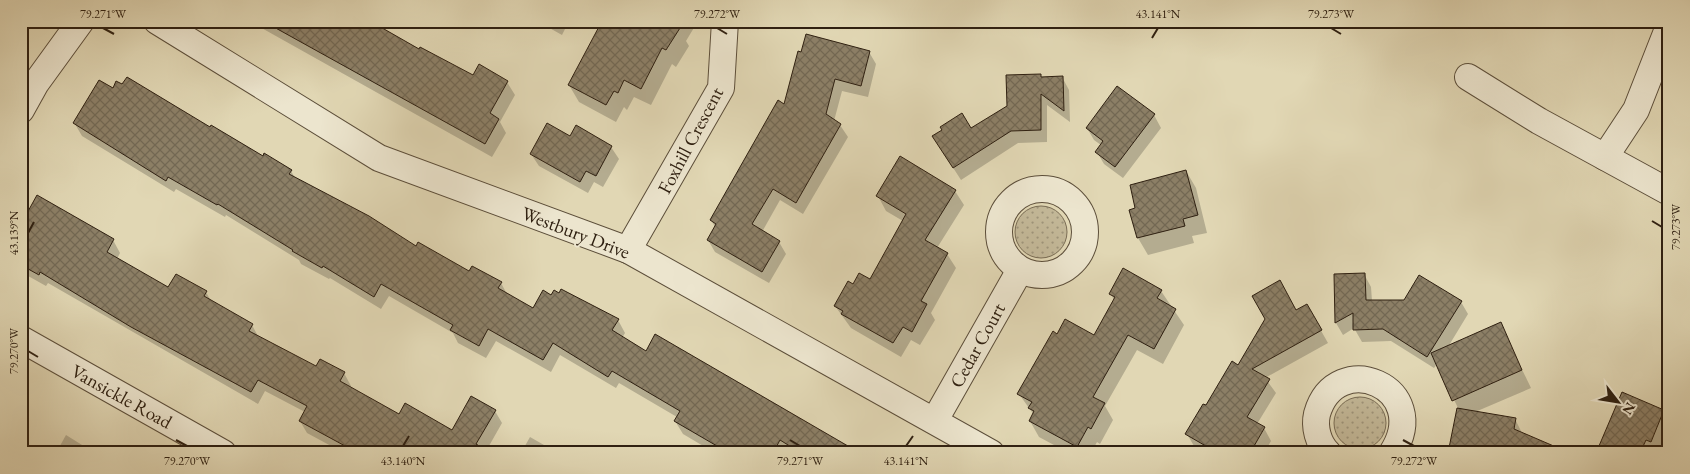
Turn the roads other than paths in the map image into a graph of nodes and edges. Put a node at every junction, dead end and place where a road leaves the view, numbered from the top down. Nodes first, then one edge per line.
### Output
1 (81, 21) edge
2 (157, 21) edge
3 (725, 21) edge
4 (1669, 26) edge
5 (1468, 77) dead end
6 (21, 110) edge
7 (1605, 157) junction
8 (1669, 192) edge
9 (628, 250) junction
10 (1020, 270) dead end
11 (21, 339) edge
12 (935, 420) junction
13 (223, 453) edge
14 (992, 453) edge
15 (1328, 453) edge
16 (1392, 453) edge

1 - 6 street
2 - 9 street, Westbury Drive
3 - 9 street, Foxhill Crescent
4 - 7 street
5 - 7 street
7 - 8 street
9 - 12 street, Westbury Drive
10 - 12 street, Cedar Court
11 - 13 street, Vansickle Road
12 - 14 street, Westbury Drive
15 - 16 street

